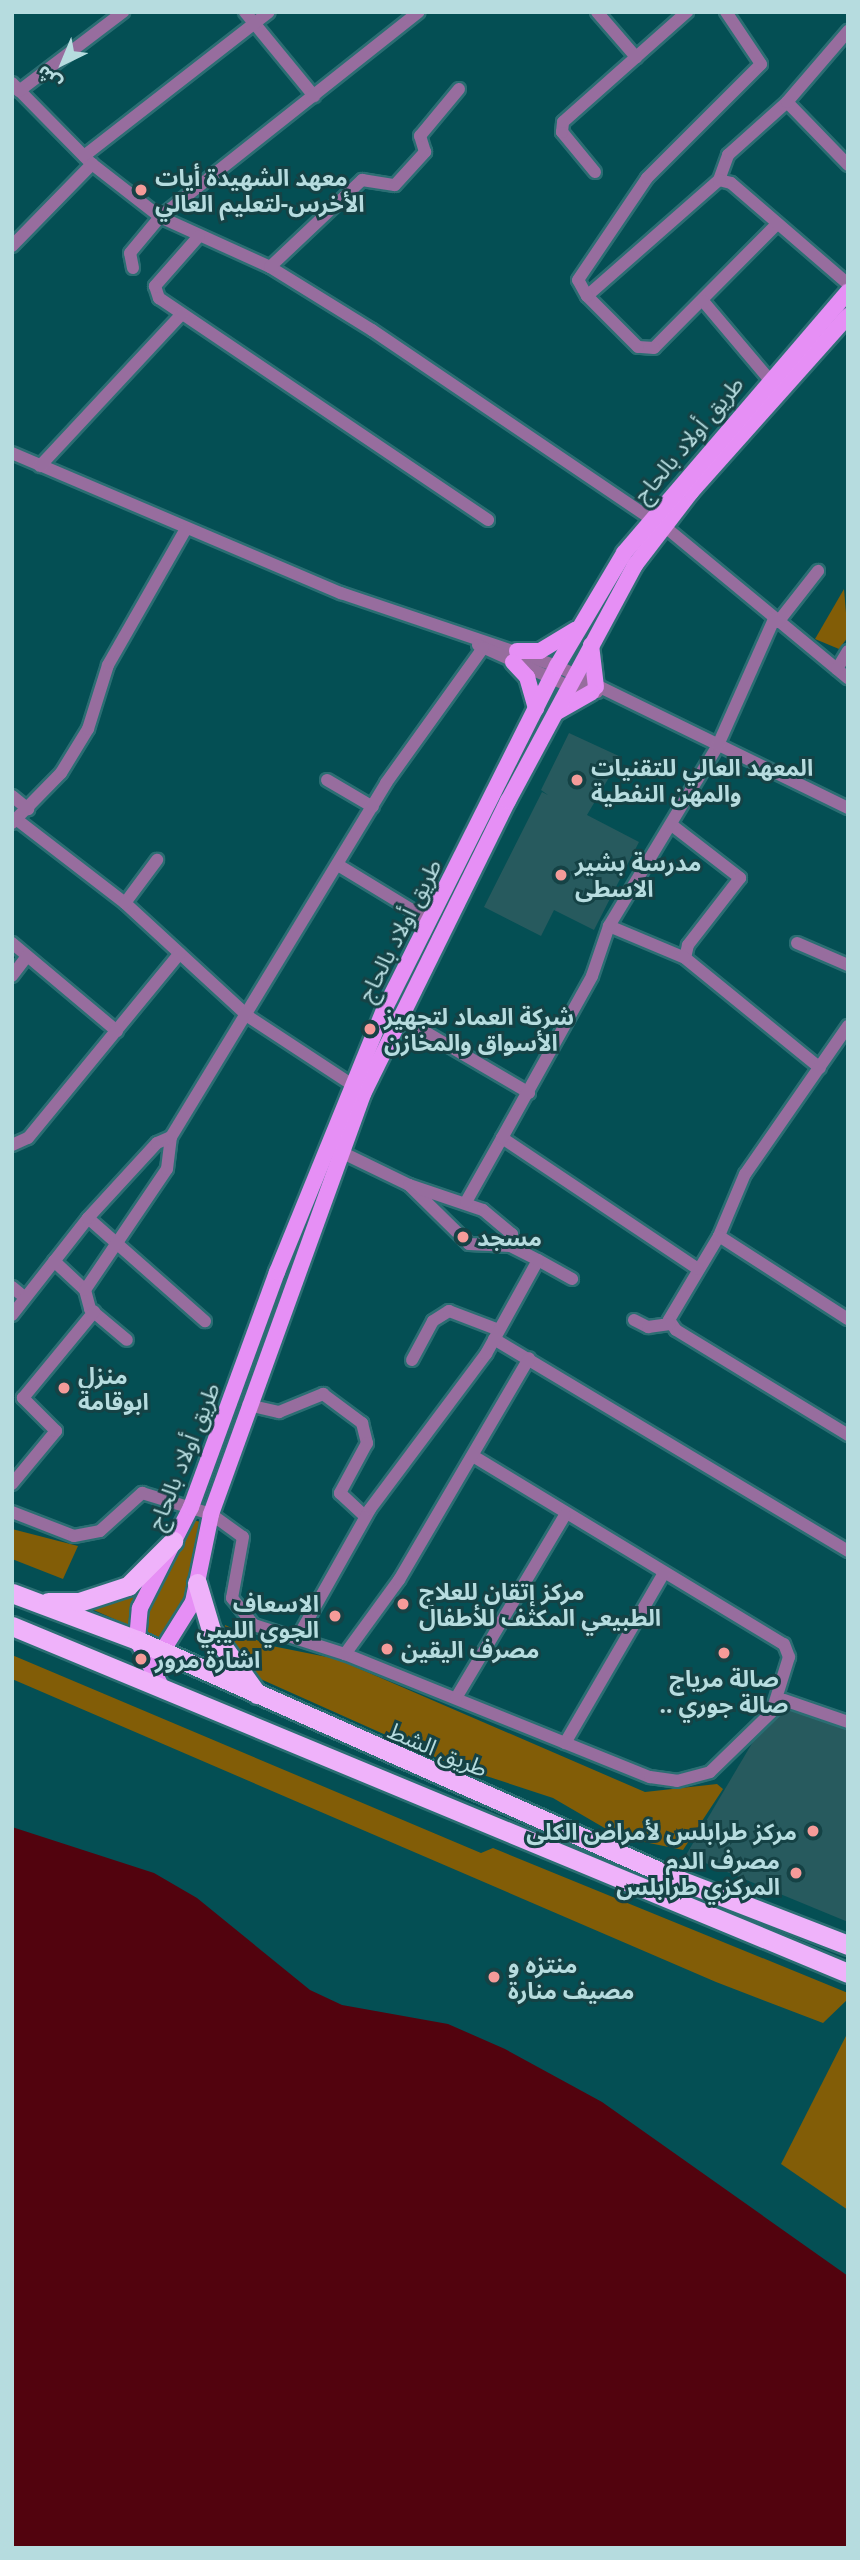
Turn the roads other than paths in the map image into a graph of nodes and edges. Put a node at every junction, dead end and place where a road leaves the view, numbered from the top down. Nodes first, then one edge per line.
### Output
1 (123, 12) edge
2 (245, 12) edge
3 (269, 12) edge
4 (419, 12) edge
5 (597, 12) edge
6 (687, 12) edge
7 (726, 12) edge
8 (254, 24) junction
9 (846, 35) edge
10 (636, 57) junction
11 (16, 87) edge
12 (459, 89) dead end
13 (314, 96) junction
14 (787, 102) junction
15 (88, 160) junction
16 (848, 166) edge
17 (595, 172) dead end
18 (719, 180) junction
19 (160, 217) junction
20 (776, 225) junction
21 (199, 236) junction
22 (12, 246) edge
23 (270, 267) junction
24 (133, 268) dead end
25 (848, 284) edge
26 (848, 292) edge
27 (587, 296) junction
28 (703, 301) junction
29 (181, 315) junction
30 (848, 317) edge
31 (769, 379) junction
32 (12, 453) edge
33 (40, 466) junction
34 (488, 520) dead end
35 (657, 522) junction
36 (186, 529) junction
37 (818, 570) dead end
38 (776, 620) junction
39 (577, 629) junction
40 (469, 639) junction
41 (591, 640) junction
42 (483, 648) junction
43 (848, 651) edge
44 (515, 656) junction
45 (837, 669) junction
46 (554, 672) junction
47 (848, 678) edge
48 (571, 681) junction
49 (596, 690) junction
50 (536, 709) junction
51 (557, 712) junction
52 (718, 746) junction
53 (327, 780) dead end
54 (12, 796) edge
55 (373, 807) junction
56 (848, 808) edge
57 (28, 809) junction
58 (14, 821) edge
59 (673, 826) junction
60 (157, 860) dead end
61 (338, 865) junction
62 (125, 903) junction
63 (429, 921) junction
64 (609, 926) junction
65 (12, 943) edge
66 (797, 943) dead end
67 (180, 953) junction
68 (27, 956) junction
69 (685, 958) junction
70 (848, 965) edge
71 (12, 976) edge
72 (398, 1016) junction
73 (249, 1017) junction
74 (848, 1026) edge
75 (117, 1031) junction
76 (820, 1068) junction
77 (351, 1084) junction
78 (529, 1093) junction
79 (171, 1137) junction
80 (502, 1138) junction
81 (12, 1145) edge
82 (341, 1152) junction
83 (410, 1185) junction
84 (466, 1202) junction
85 (88, 1218) junction
86 (719, 1236) junction
87 (121, 1245) junction
88 (511, 1246) junction
89 (538, 1260) junction
90 (54, 1261) junction
91 (698, 1269) junction
92 (572, 1279) dead end
93 (12, 1287) edge
94 (85, 1290) junction
95 (23, 1296) junction
96 (94, 1312) junction
97 (12, 1315) edge
98 (848, 1319) edge
99 (634, 1320) dead end
100 (205, 1321) dead end
101 (670, 1324) junction
102 (497, 1334) junction
103 (127, 1340) dead end
104 (529, 1358) junction
105 (412, 1360) dead end
106 (248, 1405) junction
107 (845, 1429) edge
108 (474, 1456) junction
109 (12, 1484) edge
110 (191, 1507) junction
111 (12, 1512) edge
112 (211, 1514) junction
113 (565, 1515) junction
114 (365, 1516) junction
115 (173, 1541) junction
116 (848, 1551) edge
117 (664, 1573) junction
118 (197, 1583) junction
119 (12, 1593) edge
120 (34, 1602) junction
121 (12, 1626) edge
122 (298, 1637) junction
123 (137, 1640) junction
124 (166, 1653) junction
125 (345, 1654) junction
126 (146, 1664) junction
127 (116, 1669) junction
128 (163, 1690) junction
129 (456, 1698) junction
130 (262, 1700) junction
131 (774, 1705) junction
132 (848, 1722) edge
133 (565, 1743) junction
134 (848, 1945) edge
135 (848, 1973) edge

1 - 11 street
2 - 8 street
3 - 8 street
4 - 13 street
5 - 10 street
6 - 10 street
7 - 27 street
8 - 13 street
8 - 15 street
9 - 14 street
10 - 17 street
11 - 15 street
12 - 23 street
13 - 19 street
14 - 16 street
14 - 18 street
15 - 19 street
15 - 22 street
18 - 20 street
18 - 27 street
19 - 21 street
19 - 24 street
20 - 25 street
20 - 28 street
21 - 23 street
21 - 29 street
23 - 35 street
26 - 31 main road, طريق أولاد بالحاج
27 - 28 street
28 - 31 street
29 - 33 street
29 - 34 street
30 - 35 main road, طريق أولاد بالحاج
31 - 35 main road, طريق أولاد بالحاج
32 - 33 street
33 - 36 street
35 - 38 street
35 - 39 main road, طريق أولاد بالحاج
35 - 41 main road, طريق أولاد بالحاج
36 - 40 street
36 - 57 street
37 - 38 street
38 - 45 street
38 - 52 street
39 - 44 main road
39 - 46 main road, طريق أولاد بالحاج
40 - 42 street
40 - 44 street
41 - 48 main road, طريق أولاد بالحاج
41 - 49 main road
42 - 44 street
42 - 55 street
43 - 45 street
44 - 46 street
44 - 50 main road
45 - 47 street
46 - 48 street
46 - 50 main road, طريق أولاد بالحاج
48 - 49 street
48 - 51 main road, طريق أولاد بالحاج
49 - 51 main road
49 - 52 street
50 - 63 main road, طريق أولاد بالحاج
51 - 72 main road, طريق أولاد بالحاج
52 - 56 street
52 - 59 street
53 - 55 street
54 - 57 street
55 - 61 street
57 - 58 street
58 - 62 street
59 - 64 street
59 - 69 street
60 - 62 street
61 - 63 street
61 - 73 street
62 - 67 street
63 - 77 main road, طريق أولاد بالحاج
64 - 69 street
64 - 78 street
65 - 68 street
66 - 70 street
67 - 73 street
67 - 75 street
68 - 71 street
68 - 75 street
69 - 76 street
72 - 78 street
72 - 82 main road, طريق أولاد بالحاج
73 - 77 street
73 - 79 street
74 - 76 street
75 - 81 street
76 - 86 street
77 - 110 main road, طريق أولاد بالحاج
78 - 80 street
79 - 85 street
79 - 87 street
80 - 84 street
80 - 91 street
82 - 83 street
82 - 106 main road, طريق أولاد بالحاج
83 - 84 street
83 - 88 street
84 - 88 street
85 - 87 street
85 - 90 street
86 - 91 street
86 - 98 street
87 - 94 street
87 - 100 street
88 - 89 street
89 - 92 street
89 - 102 street
90 - 94 street
90 - 95 street
91 - 101 street
93 - 95 street
94 - 96 street
95 - 97 street
96 - 103 street
96 - 109 street
99 - 101 street
101 - 107 street
102 - 104 street
102 - 105 street
102 - 114 street
104 - 108 street
104 - 116 street
106 - 112 main road, طريق أولاد بالحاج
106 - 114 street
108 - 113 street
108 - 125 street
110 - 111 street
110 - 112 street
110 - 115 main road, طريق أولاد بالحاج
112 - 118 main road, طريق أولاد بالحاج
112 - 122 street
113 - 117 street
113 - 129 street
114 - 122 street
115 - 120 highway
115 - 123 main road, طريق أولاد بالحاج
117 - 131 street
117 - 133 street
118 - 124 main road, طريق أولاد بالحاج
118 - 130 highway
119 - 120 highway, طريق الشط
120 - 123 highway, طريق الشط
121 - 127 highway
122 - 125 street
123 - 124 highway, طريق الشط
123 - 126 main road
124 - 126 main road
124 - 130 highway, طريق الشط
125 - 129 street
126 - 127 main road
126 - 128 main road
127 - 128 highway
128 - 135 highway
129 - 133 street
130 - 134 highway, طريق الشط
131 - 132 street
131 - 133 street

